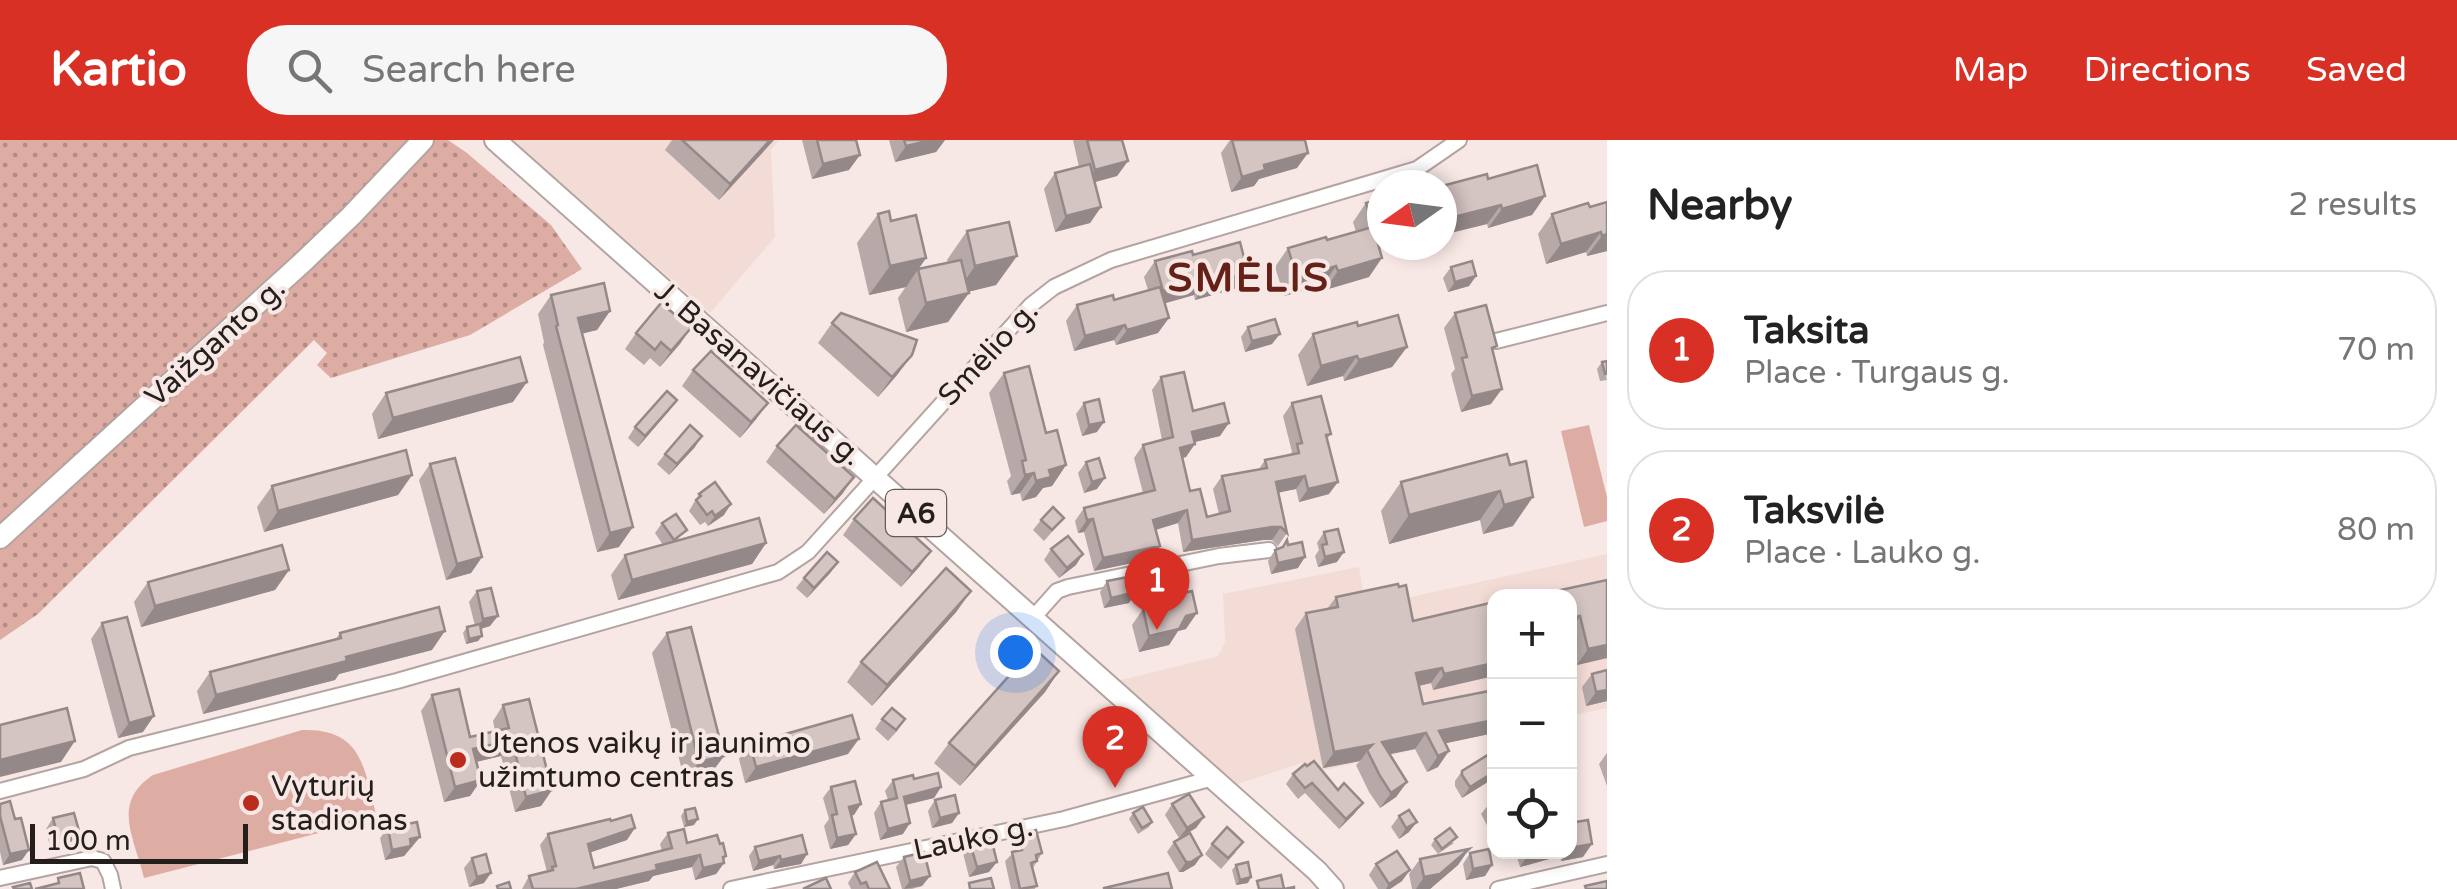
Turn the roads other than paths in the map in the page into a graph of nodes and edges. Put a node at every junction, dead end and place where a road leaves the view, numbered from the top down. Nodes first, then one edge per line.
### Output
1 (423, 140) edge
2 (494, 140) edge
3 (1460, 140) edge
4 (1607, 312) edge
5 (1496, 340) edge
6 (876, 476) junction
7 (0, 538) edge
8 (1270, 550) dead end
9 (1032, 618) junction
10 (1213, 778) junction
11 (0, 791) edge
12 (1607, 864) edge
13 (0, 878) edge
14 (113, 889) edge
15 (731, 889) edge
16 (1333, 889) edge
17 (1498, 889) edge

1 - 7 main road, Vaižganto g.
2 - 6 main road, J. Basanavičiaus g. / A6
3 - 6 street, Smėlio g.
4 - 5 street
6 - 9 main road, J. Basanavičiaus g. / A6
6 - 11 street, Smėlio g.
8 - 9 street
9 - 10 main road, J. Basanavičiaus g. / A6
10 - 15 street, Lauko g.
10 - 16 main road, J. Basanavičiaus g. / A6
12 - 17 street
13 - 14 street

